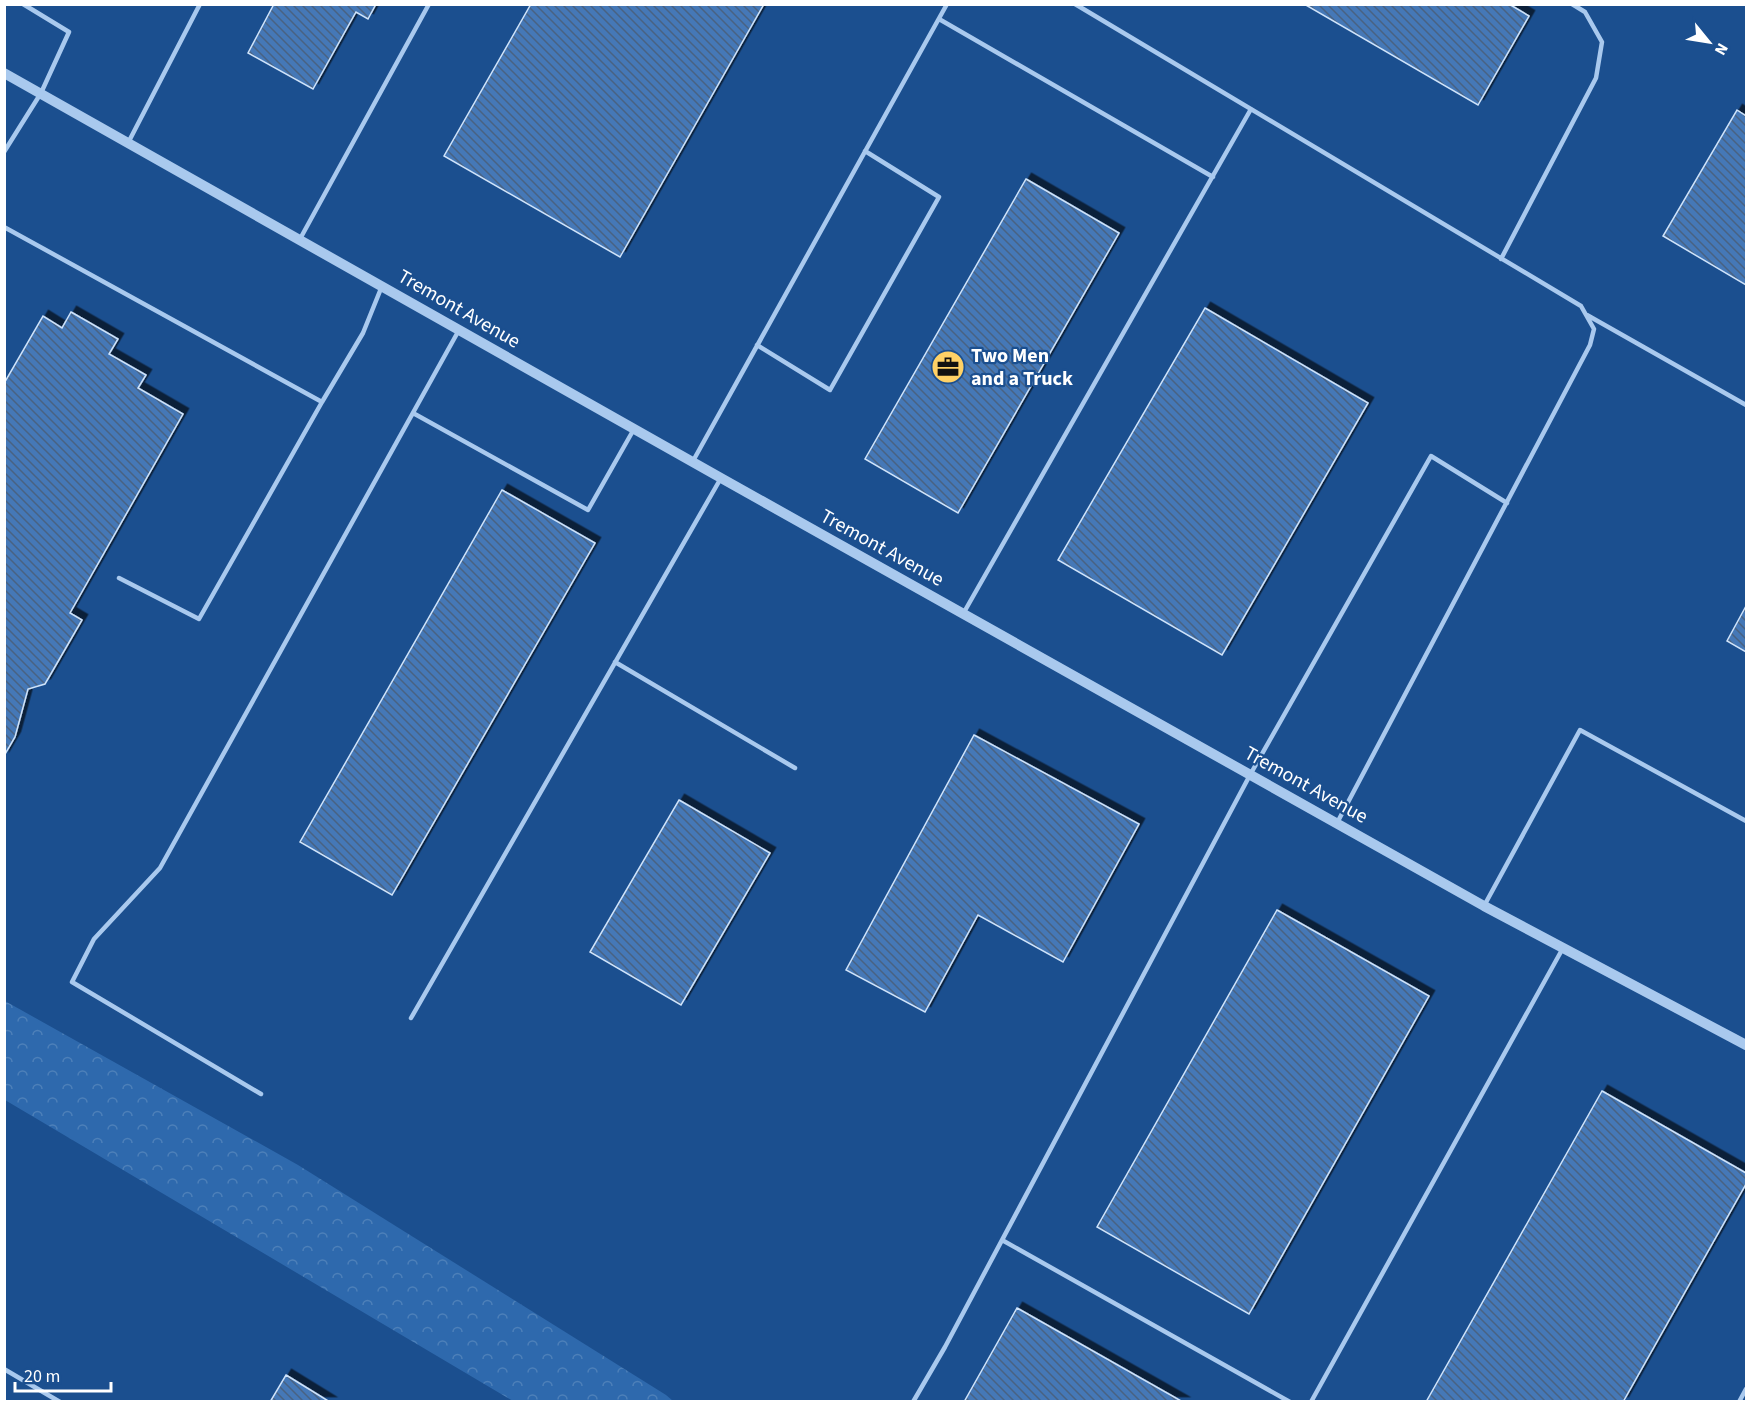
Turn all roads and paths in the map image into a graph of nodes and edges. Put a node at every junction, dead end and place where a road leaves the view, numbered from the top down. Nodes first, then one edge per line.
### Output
1 (24, 4) edge
2 (200, 4) edge
3 (429, 4) edge
4 (947, 4) edge
5 (1076, 4) edge
6 (1572, 4) edge
7 (939, 18) junction
8 (4, 73) edge
9 (41, 93) junction
10 (1251, 109) junction
11 (128, 143) junction
12 (865, 151) junction
13 (4, 152) edge
14 (1213, 177) junction
15 (4, 227) edge
16 (299, 239) junction
17 (1501, 259) junction
18 (382, 286) junction
19 (1586, 315) junction
20 (459, 330) junction
21 (757, 345) junction
22 (322, 402) junction
23 (1746, 405) edge
24 (413, 413) junction
25 (634, 429) junction
26 (692, 462) junction
27 (721, 478) junction
28 (1507, 503) junction
29 (119, 578) dead end
30 (963, 614) junction
31 (615, 662) junction
32 (795, 768) dead end
33 (1250, 775) junction
34 (1746, 820) edge
35 (1337, 823) junction
36 (1484, 906) junction
37 (1563, 948) junction
38 (411, 1018) dead end
39 (1746, 1045) edge
40 (261, 1094) dead end
41 (1002, 1240) junction
42 (4, 1370) edge
43 (1746, 1389) edge
44 (60, 1401) edge
45 (913, 1401) edge
46 (1290, 1401) edge
47 (1311, 1401) edge
48 (1739, 1401) edge

1 - 9 lane
2 - 11 lane
3 - 16 lane
4 - 7 lane
5 - 10 lane
6 - 17 lane
7 - 12 lane
7 - 14 lane
8 - 9 street, Tremont Avenue
9 - 11 street, Tremont Avenue
9 - 13 lane
10 - 14 lane
10 - 17 lane
11 - 16 street, Tremont Avenue
12 - 21 lane
12 - 21 lane
14 - 30 lane
15 - 22 lane
16 - 18 street, Tremont Avenue
17 - 19 lane
18 - 20 street, Tremont Avenue
18 - 22 lane
19 - 23 lane
19 - 28 lane
20 - 24 lane
20 - 25 street, Tremont Avenue
21 - 26 lane
22 - 29 lane
24 - 25 lane
24 - 40 lane
25 - 26 street, Tremont Avenue
26 - 27 street, Tremont Avenue
27 - 30 street, Tremont Avenue
27 - 31 lane
28 - 33 lane
28 - 35 lane
30 - 33 street, Tremont Avenue
31 - 32 lane
31 - 38 lane
33 - 35 street, Tremont Avenue
33 - 41 lane
34 - 36 lane
35 - 36 street, Tremont Avenue
36 - 37 street, Tremont Avenue
37 - 39 street, Tremont Avenue
37 - 47 lane
41 - 45 lane
41 - 46 lane
42 - 44 lane
43 - 48 lane

